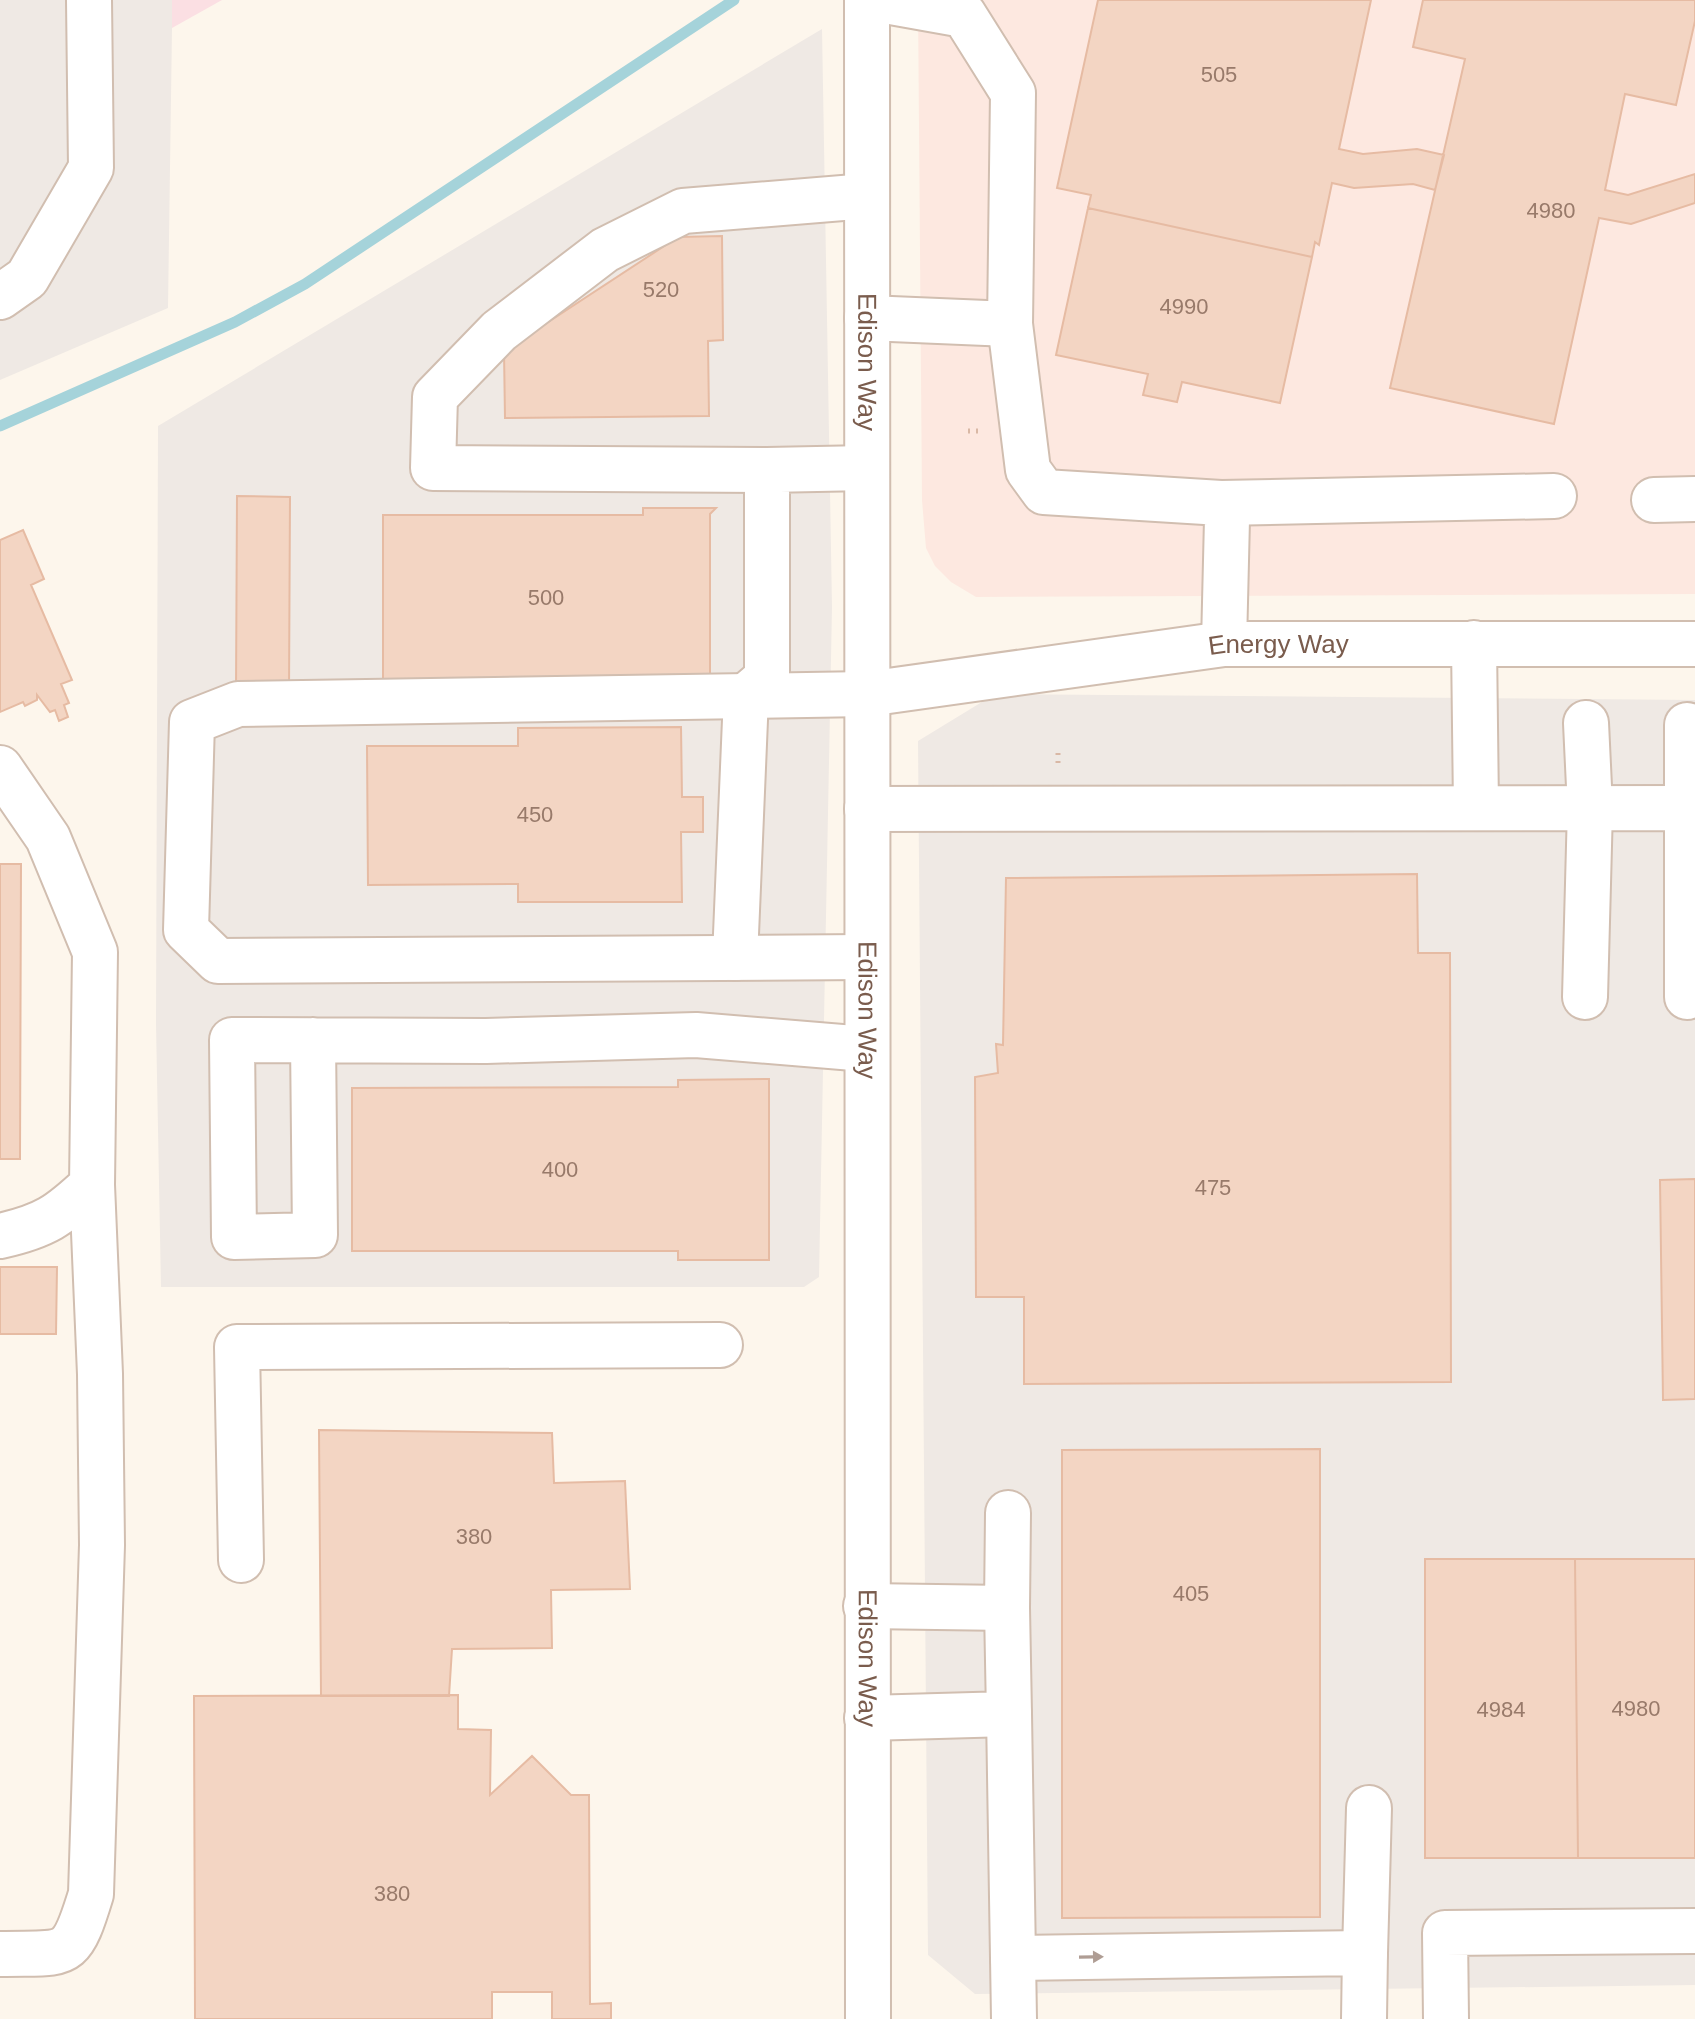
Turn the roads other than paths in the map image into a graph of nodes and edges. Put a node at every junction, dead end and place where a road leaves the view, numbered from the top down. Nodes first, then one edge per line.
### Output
1 (89, 0) edge
2 (867, 0) edge
3 (880, 0) edge
4 (969, 8) edge
5 (867, 196) junction
6 (0, 297) edge
7 (867, 318) junction
8 (1010, 324) junction
9 (867, 468) junction
10 (767, 470) junction
11 (1554, 496) dead end
12 (1221, 503) junction
13 (1474, 643) junction
14 (1224, 644) junction
15 (1695, 644) edge
16 (867, 694) junction
17 (746, 696) junction
18 (1586, 723) dead end
19 (1687, 725) dead end
20 (0, 768) edge
21 (1476, 808) junction
22 (1590, 808) junction
23 (1687, 808) junction
24 (867, 809) junction
25 (866, 957) junction
26 (735, 958) junction
27 (1585, 997) dead end
28 (1687, 997) dead end
29 (313, 1040) junction
30 (866, 1049) junction
31 (92, 1185) junction
32 (0, 1236) edge
33 (720, 1345) dead end
34 (1008, 1513) dead end
35 (241, 1560) dead end
36 (866, 1606) junction
37 (1007, 1608) junction
38 (1009, 1714) junction
39 (867, 1718) junction
40 (1369, 1808) dead end
41 (1695, 1931) edge
42 (1365, 1953) junction
43 (0, 1954) edge
44 (1013, 1958) junction
45 (868, 2019) edge
46 (1014, 2019) edge
47 (1364, 2019) edge
48 (1446, 2019) edge

1 - 6 street
2 - 5 street, Edison Way
3 - 4 street
4 - 8 street
5 - 7 street, Edison Way
5 - 10 street
7 - 8 street
7 - 9 street, Edison Way
8 - 12 street
9 - 10 street
9 - 16 street, Edison Way
10 - 17 street
11 - 12 street
12 - 14 street
13 - 14 street, Energy Way
13 - 15 street, Energy Way
13 - 21 street
14 - 16 street, Energy Way
16 - 17 street, Energy Way
16 - 24 street, Edison Way
17 - 26 street
17 - 26 street, Energy Way
18 - 22 street
19 - 23 street
20 - 31 street
21 - 22 street
21 - 24 street
22 - 23 street
22 - 27 street
23 - 28 street
24 - 25 street, Edison Way
25 - 26 street
25 - 30 street, Edison Way
29 - 29 street
29 - 30 street
30 - 36 street, Edison Way
31 - 32 street
31 - 43 street
33 - 35 street
34 - 37 street
36 - 37 street
36 - 39 street, Edison Way
37 - 38 street
38 - 39 street
38 - 44 street
39 - 45 street, Edison Way
40 - 42 street
41 - 48 street
44 -> 42 street
42 - 47 street
44 - 46 street

